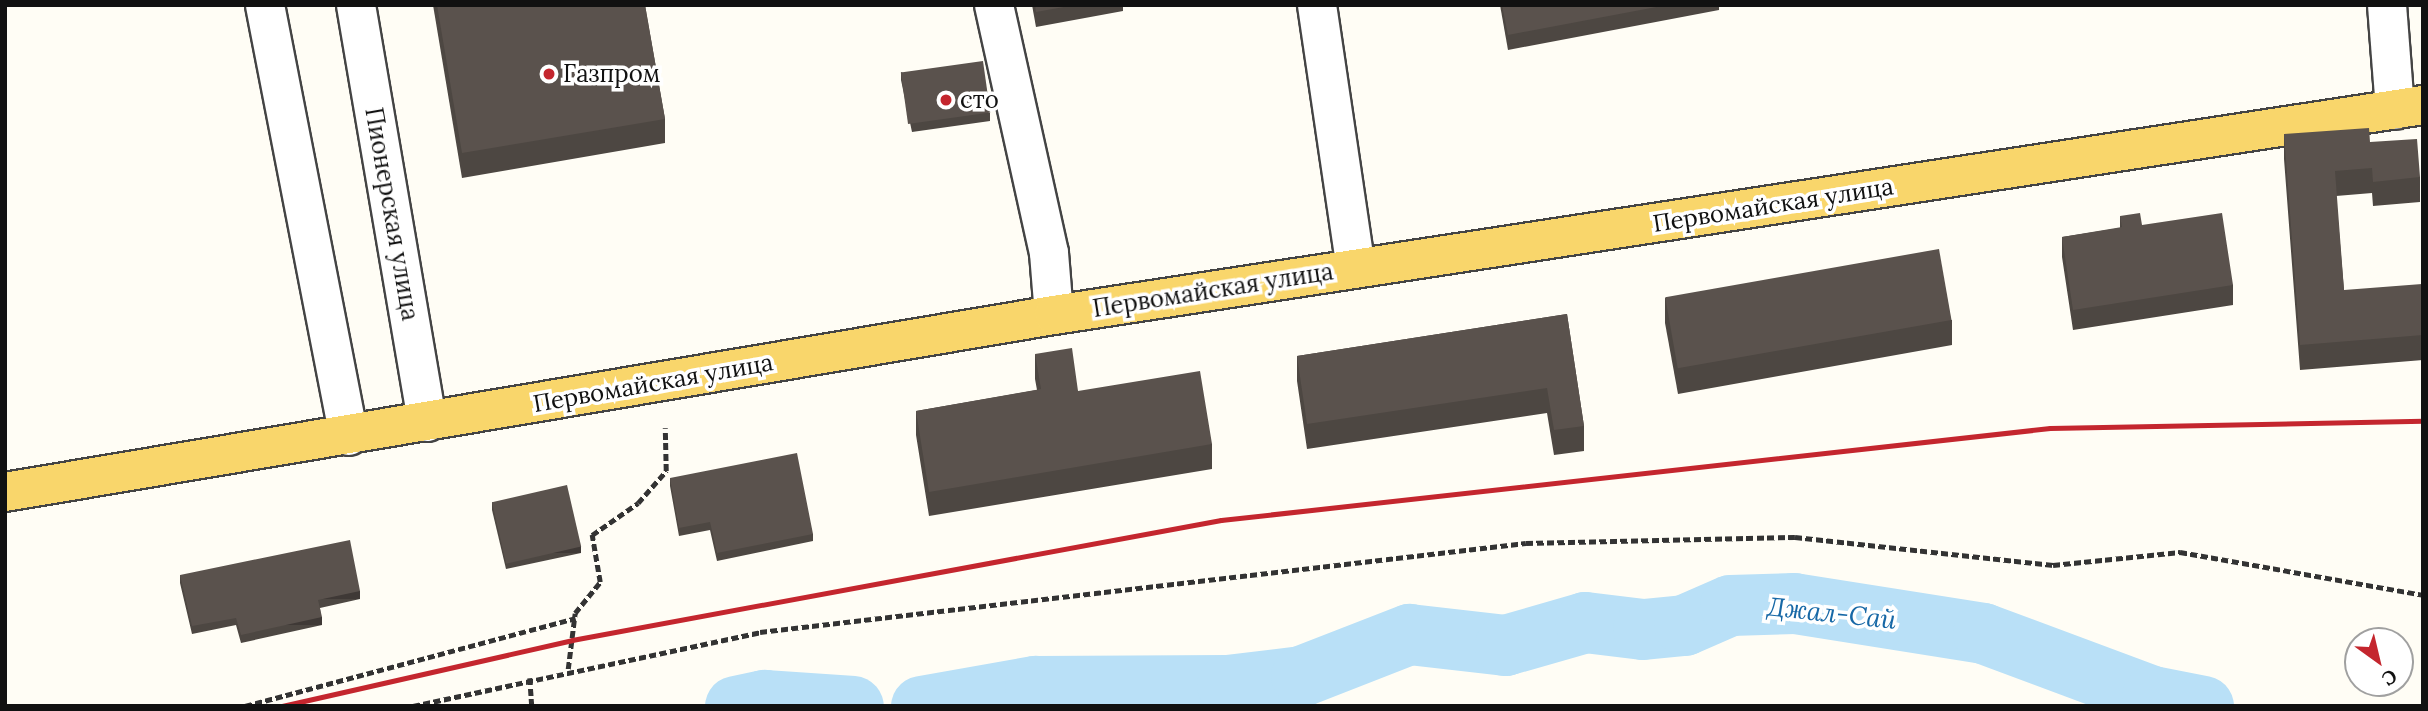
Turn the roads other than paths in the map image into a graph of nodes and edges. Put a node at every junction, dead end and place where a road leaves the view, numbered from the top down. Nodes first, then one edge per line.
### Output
1 (265, 5) edge
2 (356, 5) edge
3 (994, 5) edge
4 (1317, 5) edge
5 (2387, 5) edge
6 (2409, 107) edge
7 (1356, 268) junction
8 (1054, 315) junction
9 (427, 422) junction
10 (349, 436) junction
11 (5, 492) edge

1 - 10 street
2 - 9 street, Пионерская улица
3 - 8 street
4 - 7 street
5 - 6 street
6 - 7 main road, Первомайская улица
7 - 8 main road, Первомайская улица
8 - 9 main road, Первомайская улица
9 - 10 main road, Первомайская улица
10 - 11 main road, Первомайская улица

